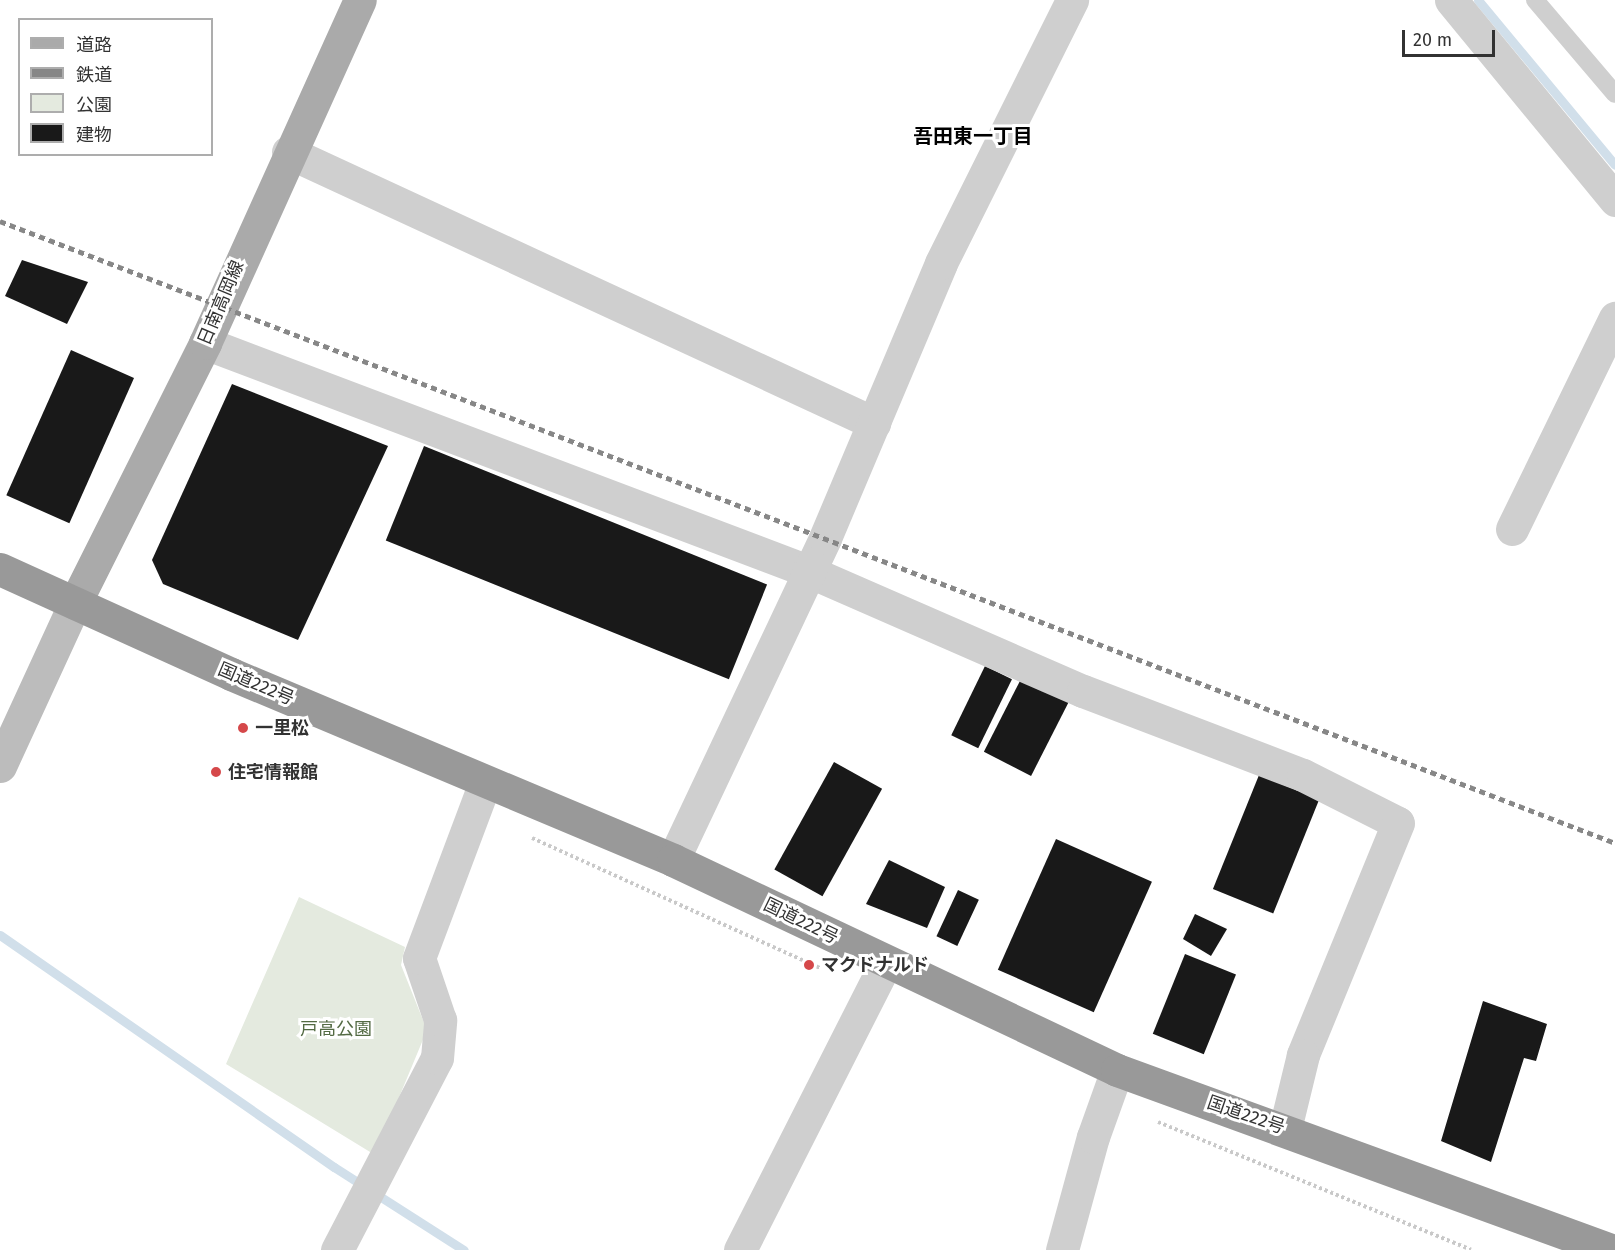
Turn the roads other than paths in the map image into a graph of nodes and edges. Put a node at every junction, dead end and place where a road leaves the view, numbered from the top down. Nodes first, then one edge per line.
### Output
1 (360, 0) edge
2 (1072, 0) edge
3 (1451, 0) edge
4 (1535, 0) edge
5 (1615, 94) edge
6 (288, 152) junction
7 (1615, 200) edge
8 (1615, 318) edge
9 (205, 342) junction
10 (874, 423) junction
11 (1512, 529) dead end
12 (0, 568) edge
13 (808, 571) junction
14 (75, 603) junction
15 (0, 766) edge
16 (485, 782) junction
17 (673, 860) junction
18 (886, 962) junction
19 (1117, 1070) junction
20 (1285, 1129) junction
21 (337, 1250) edge
22 (741, 1250) edge
23 (1062, 1250) edge
24 (1611, 1250) edge

1 - 6 main road, 日南高岡線
2 - 10 street
3 - 7 street
4 - 5 lane
6 - 9 main road, 日南高岡線
6 - 10 street
8 - 11 street
9 - 13 street
9 - 14 main road, 日南高岡線
10 - 13 street
12 - 14 highway, 国道222号
13 - 17 street
13 - 20 street
14 - 15 street
14 - 16 highway, 国道222号
16 - 17 highway, 国道222号
16 - 21 street
17 - 18 highway, 国道222号
18 - 19 highway, 国道222号
18 - 22 street
19 - 20 highway, 国道222号
19 - 23 street
20 - 24 highway, 国道222号

